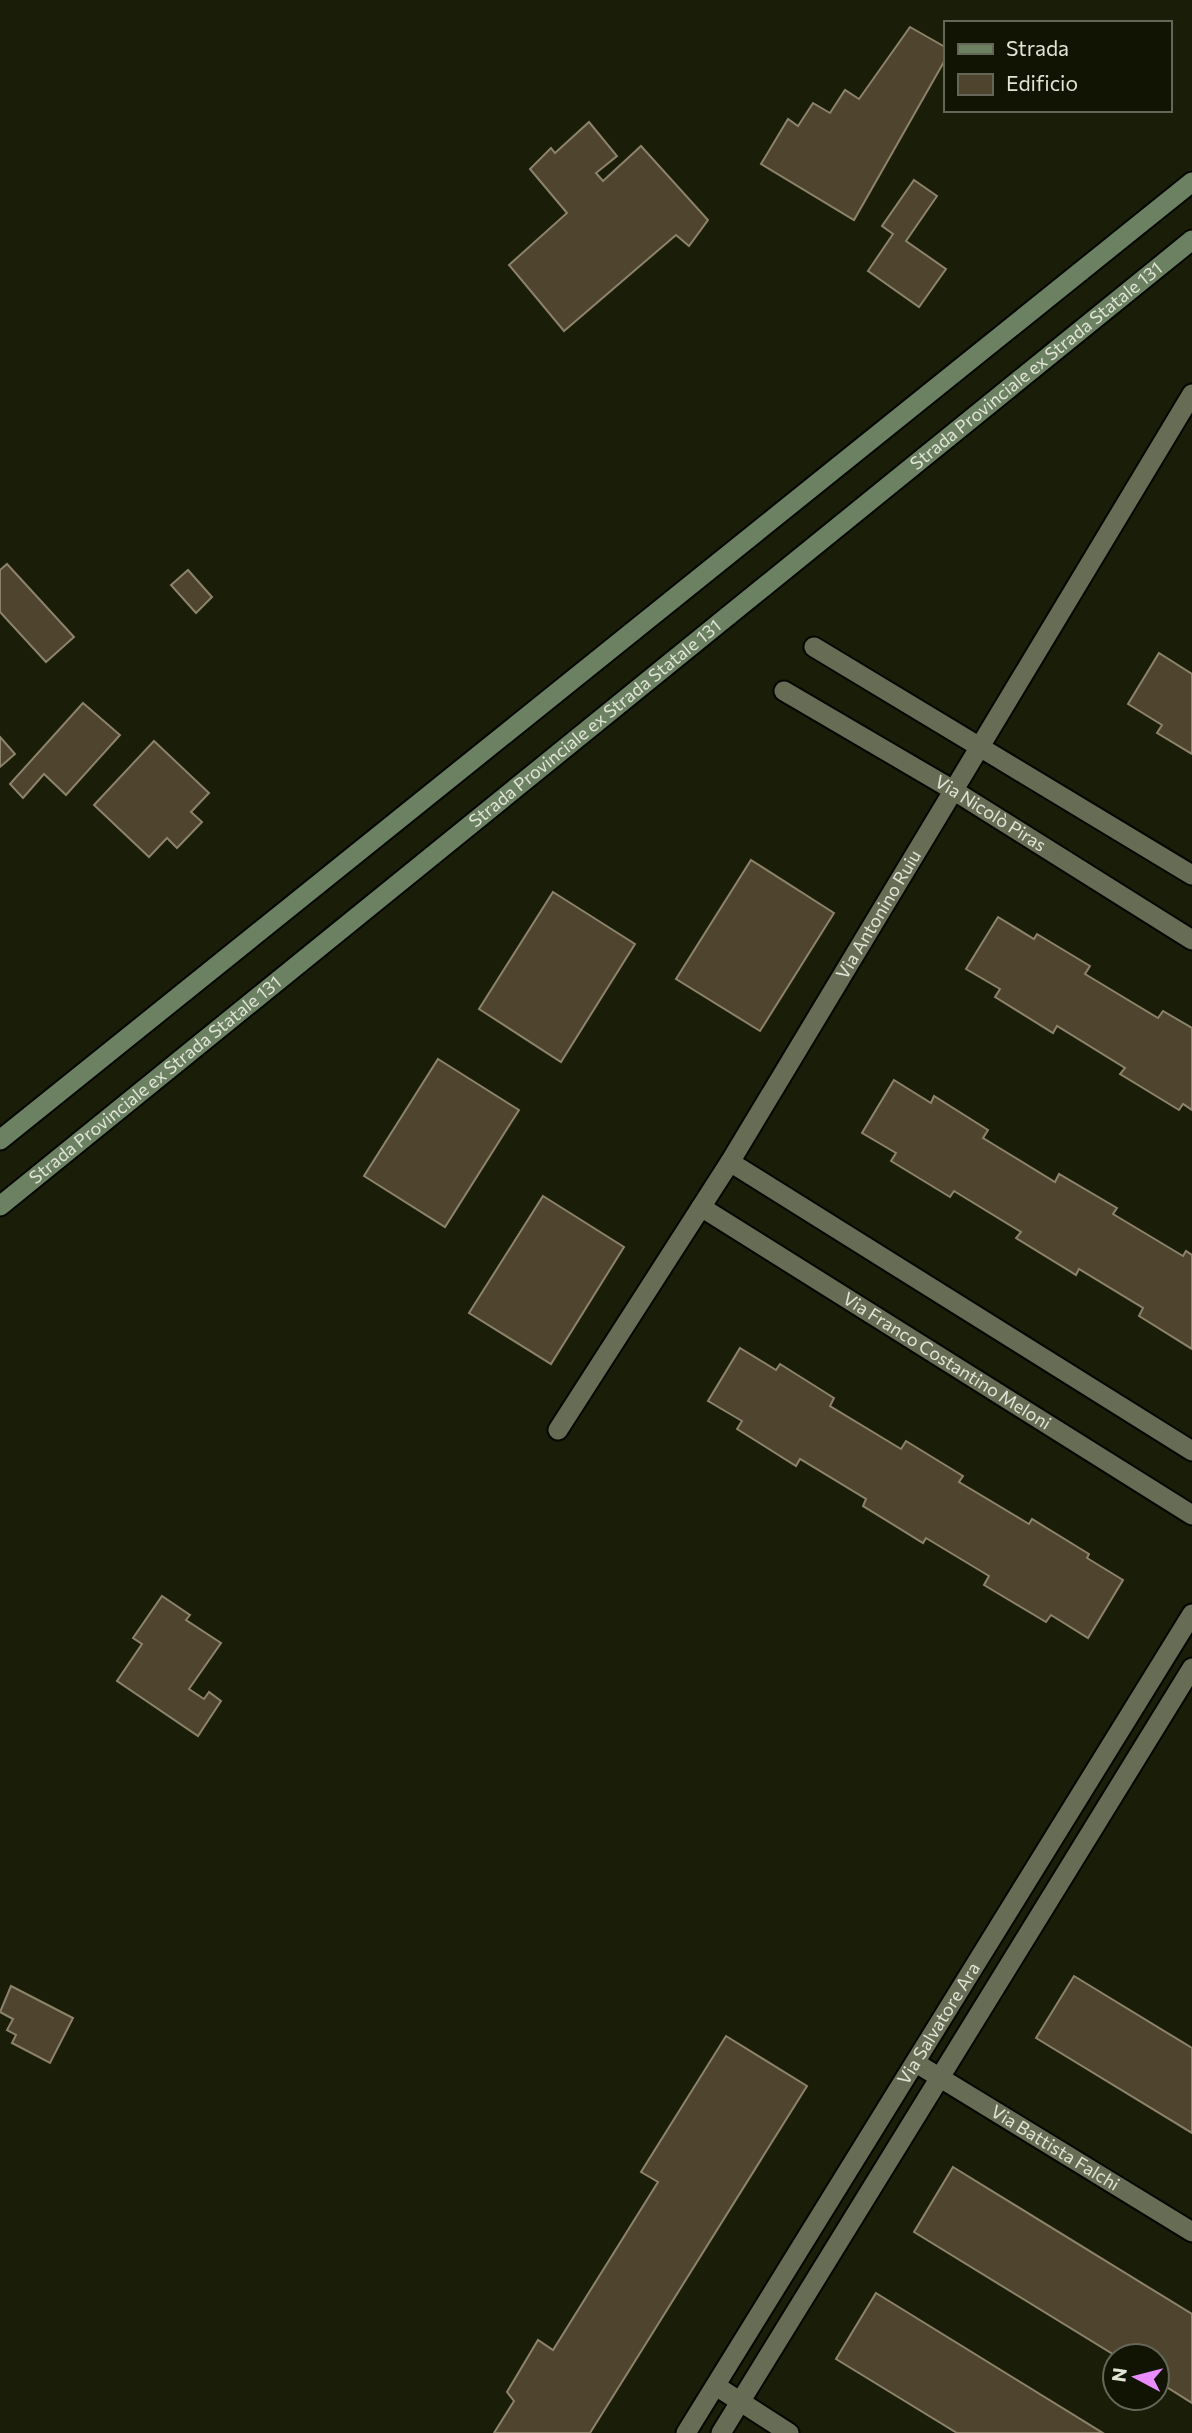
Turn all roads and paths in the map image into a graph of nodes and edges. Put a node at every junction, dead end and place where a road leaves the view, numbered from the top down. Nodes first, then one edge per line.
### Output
1 (1192, 182) edge
2 (1192, 240) edge
3 (1192, 394) edge
4 (814, 647) dead end
5 (785, 691) dead end
6 (981, 745) junction
7 (953, 790) junction
8 (1192, 875) edge
9 (1192, 940) edge
10 (0, 1140) edge
11 (730, 1162) junction
12 (0, 1206) edge
13 (701, 1208) junction
14 (558, 1430) dead end
15 (1192, 1451) edge
16 (1192, 1515) edge
17 (1192, 1614) edge
18 (1192, 1668) edge
19 (916, 2063) junction
20 (940, 2077) junction
21 (1192, 2232) edge
22 (716, 2386) junction
23 (740, 2401) junction
24 (686, 2433) edge
25 (721, 2433) edge
26 (789, 2433) edge

1 - 10 main road
2 - 12 main road, Strada Provinciale ex Strada Statale 131
3 - 6 street, Via Antonino Ruiu
4 - 6 street
5 - 7 street, Via Nicolò Piras
6 - 7 street, Via Antonino Ruiu
6 - 8 street
7 - 9 street, Via Nicolò Piras
7 - 11 street, Via Antonino Ruiu
11 - 13 street, Via Antonino Ruiu
11 - 15 street
13 - 14 street, Via Antonino Ruiu
13 - 16 street, Via Franco Costantino Meloni
17 - 19 street, Via Salvatore Ara
18 - 20 street, Via Salvatore Ara
19 - 20 street, Via Battista Falchi
19 - 22 street, Via Salvatore Ara
20 - 21 street, Via Battista Falchi
20 - 23 street, Via Salvatore Ara
22 - 23 street
22 - 24 street, Via Salvatore Ara
23 - 25 street, Via Salvatore Ara
23 - 26 street

